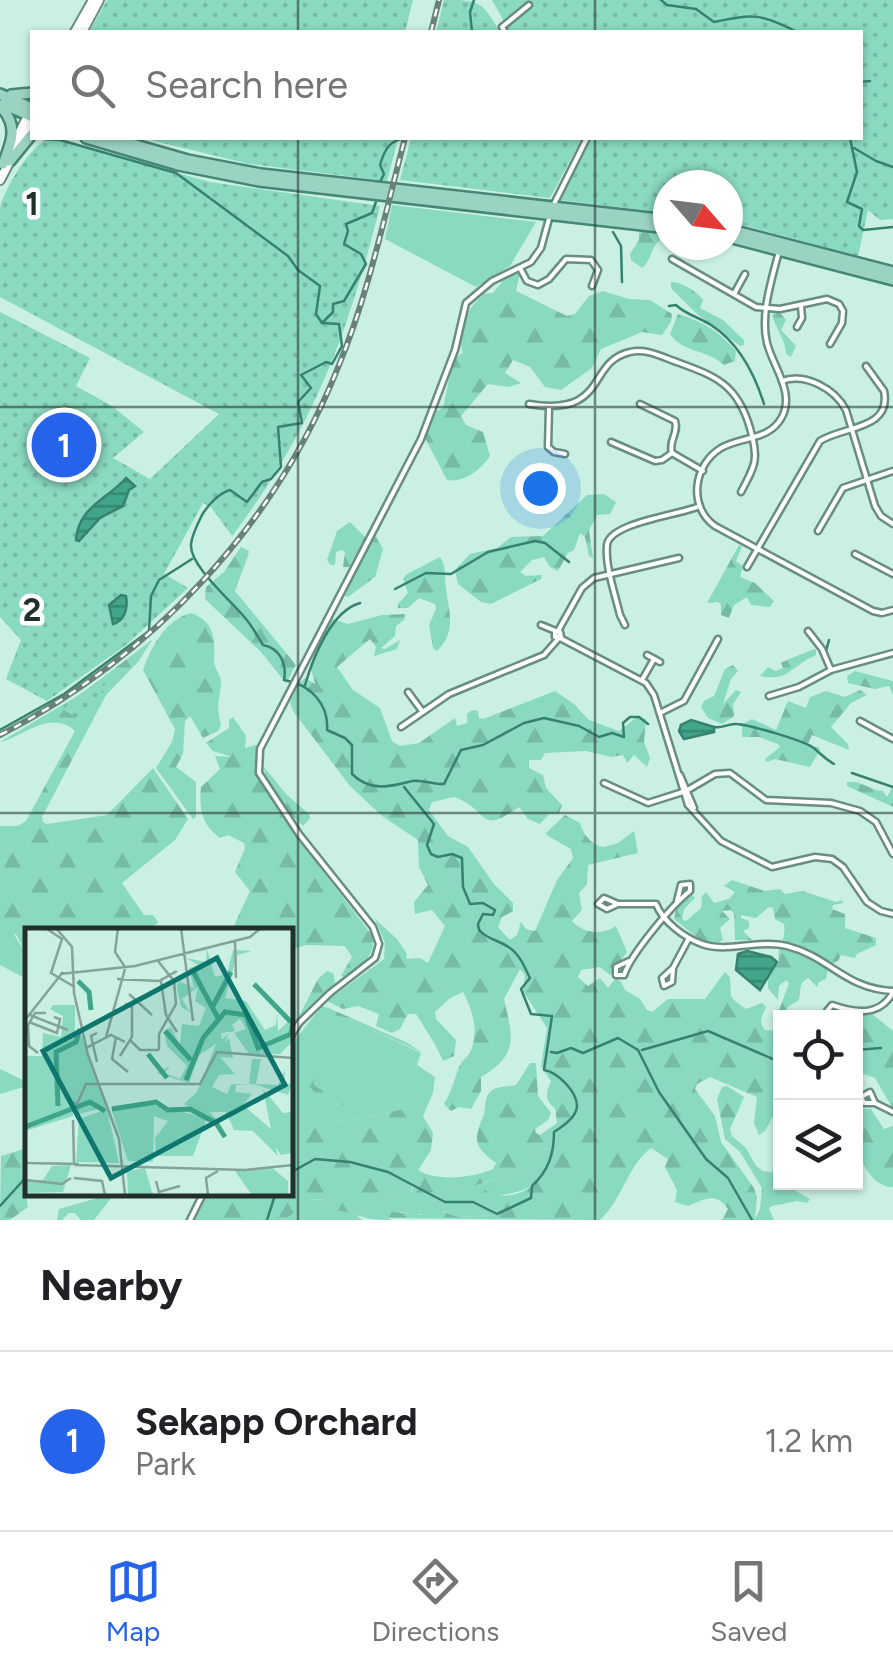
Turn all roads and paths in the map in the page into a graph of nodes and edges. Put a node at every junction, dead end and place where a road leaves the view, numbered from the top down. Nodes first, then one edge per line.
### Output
1 (96, 0) edge
2 (529, 4) dead end
3 (79, 30) edge
4 (504, 30) edge
5 (0, 93) edge
6 (30, 93) edge
7 (0, 105) edge
8 (30, 112) edge
9 (30, 112) edge
10 (30, 117) edge
11 (30, 136) edge
12 (92, 140) edge
13 (119, 140) edge
14 (586, 140) edge
15 (4, 165) edge
16 (0, 180) edge
17 (377, 191) junction
18 (551, 211) junction
19 (653, 219) edge
20 (653, 226) edge
21 (743, 233) edge
22 (743, 239) edge
23 (781, 245) junction
24 (674, 260) edge
25 (520, 268) junction
26 (893, 272) edge
27 (745, 274) dead end
28 (893, 280) edge
29 (592, 286) dead end
30 (734, 294) junction
31 (801, 306) junction
32 (767, 308) junction
33 (797, 327) dead end
34 (830, 344) dead end
35 (866, 366) dead end
36 (782, 382) junction
37 (529, 404) dead end
38 (640, 404) dead end
39 (549, 407) junction
40 (851, 428) junction
41 (752, 438) junction
42 (611, 442) dead end
43 (672, 453) junction
44 (565, 454) dead end
45 (703, 471) junction
46 (893, 471) edge
47 (867, 480) junction
48 (740, 492) dead end
49 (698, 507) junction
50 (893, 524) edge
51 (818, 531) dead end
52 (759, 550) junction
53 (855, 554) dead end
54 (679, 558) dead end
55 (747, 567) dead end
56 (611, 572) junction
57 (893, 574) edge
58 (893, 610) edge
59 (625, 624) dead end
60 (542, 626) dead end
61 (808, 632) dead end
62 (558, 635) junction
63 (718, 640) dead end
64 (893, 652) edge
65 (647, 655) dead end
66 (654, 659) junction
67 (660, 662) dead end
68 (830, 670) junction
69 (642, 680) junction
70 (408, 692) dead end
71 (769, 696) dead end
72 (422, 711) junction
73 (660, 714) junction
74 (860, 721) dead end
75 (402, 727) dead end
76 (893, 739) edge
77 (604, 782) dead end
78 (684, 792) junction
79 (893, 854) edge
80 (677, 901) dead end
81 (618, 904) dead end
82 (893, 914) edge
83 (664, 919) junction
84 (689, 938) junction
85 (629, 961) dead end
86 (674, 968) dead end
87 (893, 992) edge
88 (846, 1010) dead end
89 (292, 1035) edge
90 (875, 1103) dead end
91 (893, 1112) edge
92 (202, 1195) edge
93 (190, 1220) edge

1 - 3 main road
2 - 4 street
5 - 6 main road
5 - 8 main road
7 - 9 main road
7 - 15 main road
10 - 15 main road
11 - 15 main road
12 - 17 main road
13 - 17 main road
14 - 18 street
15 - 16 main road
17 - 18 main road
18 - 19 main road
18 - 20 main road
18 - 25 street
21 - 23 main road
22 - 23 main road
23 - 26 main road
23 - 28 main road
23 - 32 street
24 - 30 street
25 - 29 street
25 - 89 street
27 - 30 street
30 - 32 street
31 - 32 street
31 - 33 street
31 - 34 street
32 - 36 street
35 - 40 street
36 - 40 street
36 - 41 street
37 - 39 street
38 - 43 street
39 - 41 street
39 - 44 street
40 - 47 street
40 - 52 street
41 - 45 street
41 - 48 street
42 - 43 street
43 - 45 street
45 - 49 street
46 - 47 street
47 - 50 street
47 - 51 street
49 - 52 street
49 - 56 street
52 - 55 street
52 - 58 street
53 - 57 street
54 - 56 street
56 - 59 street
56 - 62 street
60 - 62 street
61 - 68 street
62 - 69 street
62 - 72 street
63 - 73 street
64 - 68 street
65 - 66 street
66 - 67 street
66 - 69 street
68 - 71 street
69 - 73 street
70 - 72 street
72 - 75 street
73 - 78 street
74 - 76 street
77 - 78 street
78 - 79 street
78 - 82 street
80 - 83 street
81 - 83 street
83 - 84 street
83 - 85 street
84 - 86 street
84 - 87 street
87 - 88 street
90 - 91 street
92 - 93 street

